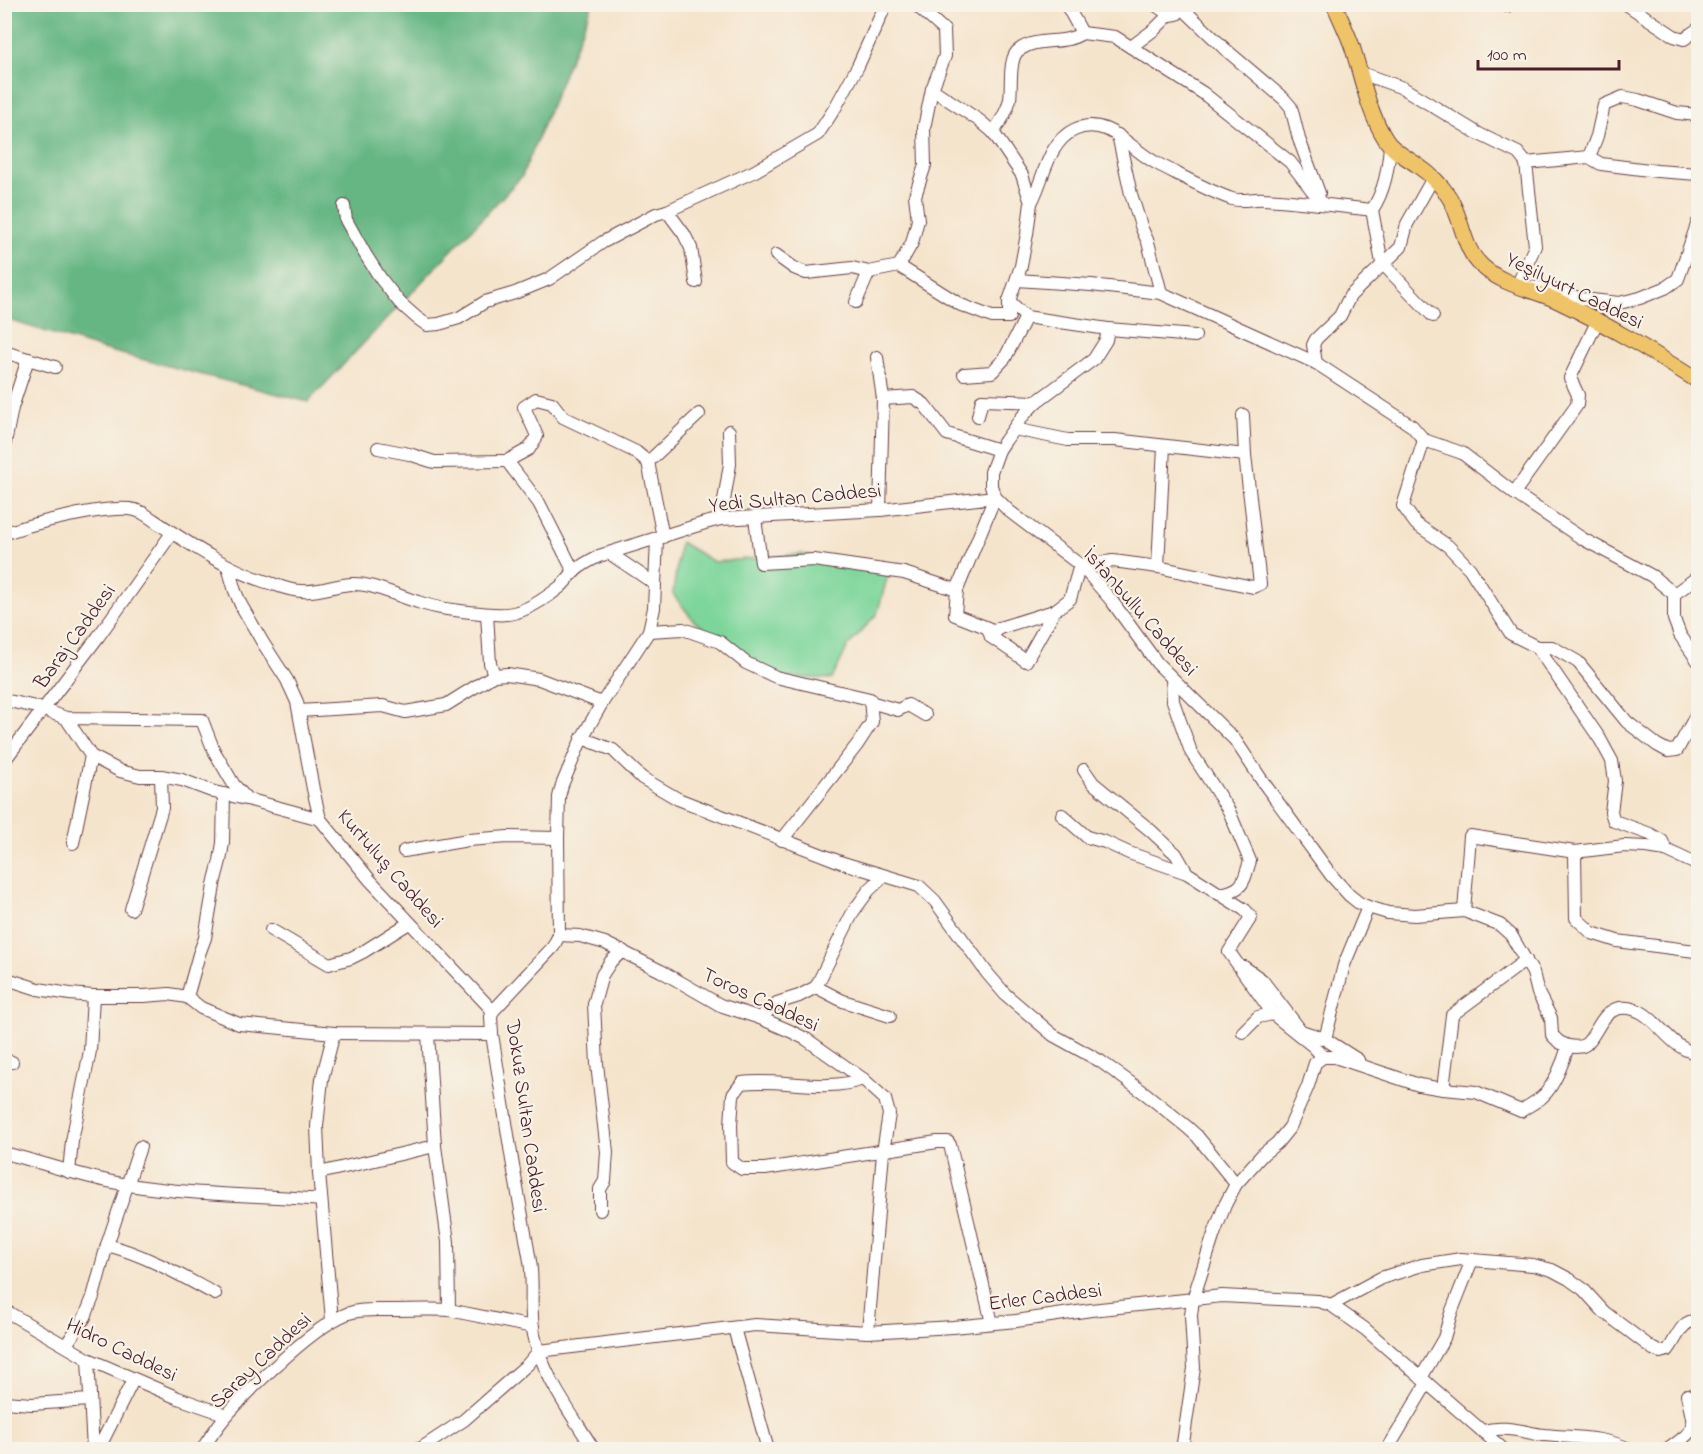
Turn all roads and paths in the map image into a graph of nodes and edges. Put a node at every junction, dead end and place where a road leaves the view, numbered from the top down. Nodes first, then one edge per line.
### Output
1 (886, 4) edge
2 (915, 4) edge
3 (1066, 4) edge
4 (1154, 4) edge
5 (1334, 4) edge
6 (1626, 4) edge
7 (1178, 9) edge
8 (1698, 29) edge
9 (1082, 33) junction
10 (1131, 47) junction
11 (1360, 73) junction
12 (932, 89) junction
13 (1698, 114) edge
14 (993, 132) junction
15 (1118, 135) junction
16 (1390, 146) junction
17 (1589, 157) junction
18 (1526, 163) junction
19 (1698, 174) edge
20 (1433, 178) junction
21 (1031, 203) junction
22 (1322, 203) junction
23 (344, 206) dead end
24 (1336, 206) junction
25 (1372, 210) junction
26 (667, 211) junction
27 (1698, 222) edge
28 (776, 255) dead end
29 (1382, 263) junction
30 (899, 266) junction
31 (869, 272) junction
32 (1017, 280) junction
33 (696, 282) dead end
34 (1517, 286) junction
35 (1161, 293) junction
36 (1010, 301) junction
37 (856, 302) dead end
38 (1433, 316) dead end
39 (1026, 317) junction
40 (1597, 322) junction
41 (1108, 329) junction
42 (1195, 336) dead end
43 (4, 352) edge
44 (877, 357) dead end
45 (28, 359) junction
46 (1316, 363) junction
47 (55, 368) dead end
48 (964, 374) dead end
49 (1698, 381) edge
50 (883, 399) junction
51 (1036, 402) junction
52 (699, 414) dead end
53 (1243, 415) dead end
54 (978, 416) dead end
55 (1014, 429) junction
56 (729, 431) dead end
57 (1424, 440) junction
58 (1164, 446) junction
59 (4, 448) edge
60 (378, 448) dead end
61 (999, 450) junction
62 (1245, 455) junction
63 (507, 461) junction
64 (648, 462) junction
65 (1514, 493) junction
66 (995, 497) junction
67 (880, 510) junction
68 (755, 518) junction
69 (721, 519) junction
70 (172, 532) junction
71 (4, 534) edge
72 (660, 538) junction
73 (609, 553) junction
74 (1080, 566) junction
75 (228, 567) junction
76 (1158, 567) junction
77 (574, 572) junction
78 (1698, 577) edge
79 (655, 584) junction
80 (957, 590) junction
81 (1674, 594) junction
82 (1054, 611) junction
83 (487, 614) junction
84 (649, 631) junction
85 (991, 637) junction
86 (1537, 647) junction
87 (1698, 661) edge
88 (494, 675) junction
89 (1172, 679) junction
90 (4, 700) edge
91 (870, 702) junction
92 (602, 703) junction
93 (44, 710) junction
94 (300, 711) junction
95 (1698, 712) edge
96 (925, 715) dead end
97 (66, 718) junction
98 (582, 738) junction
99 (91, 756) junction
100 (4, 761) edge
101 (1084, 770) dead end
102 (161, 776) junction
103 (224, 794) junction
104 (248, 799) junction
105 (1062, 815) dead end
106 (320, 819) junction
107 (558, 838) junction
108 (782, 840) junction
109 (73, 843) dead end
110 (404, 850) dead end
111 (1666, 850) junction
112 (1575, 852) junction
113 (1698, 865) edge
114 (1187, 873) junction
115 (884, 876) junction
116 (1243, 883) junction
117 (1219, 894) junction
118 (1368, 907) junction
119 (131, 909) dead end
120 (1243, 909) junction
121 (1464, 911) junction
122 (409, 923) junction
123 (272, 930) dead end
124 (560, 935) junction
125 (623, 951) junction
126 (1695, 951) dead end
127 (1526, 960) junction
128 (1236, 961) junction
129 (4, 978) edge
130 (816, 987) junction
131 (93, 996) junction
132 (187, 997) junction
133 (493, 1011) junction
134 (1273, 1014) junction
135 (890, 1016) dead end
136 (760, 1018) junction
137 (1243, 1032) dead end
138 (334, 1033) junction
139 (428, 1034) junction
140 (492, 1034) junction
141 (1324, 1038) junction
142 (1568, 1046) junction
143 (1698, 1053) edge
144 (1323, 1057) junction
145 (1377, 1072) junction
146 (863, 1079) junction
147 (1443, 1089) junction
148 (435, 1146) junction
149 (141, 1147) dead end
150 (883, 1152) junction
151 (4, 1153) edge
152 (69, 1172) junction
153 (319, 1173) junction
154 (1236, 1184) junction
155 (128, 1185) junction
156 (321, 1200) junction
157 (600, 1210) dead end
158 (107, 1245) junction
159 (1472, 1260) junction
160 (215, 1294) dead end
161 (1193, 1299) junction
162 (1331, 1305) junction
163 (4, 1310) edge
164 (449, 1310) junction
165 (332, 1320) junction
166 (1698, 1321) edge
167 (992, 1323) junction
168 (533, 1327) junction
169 (734, 1328) junction
170 (868, 1332) junction
171 (66, 1345) junction
172 (539, 1350) junction
173 (88, 1359) junction
174 (134, 1380) junction
175 (1424, 1380) junction
176 (1687, 1395) dead end
177 (89, 1400) junction
178 (4, 1402) edge
179 (227, 1415) junction
180 (1483, 1431) junction
181 (93, 1449) edge
182 (98, 1449) edge
183 (202, 1449) edge
184 (398, 1449) edge
185 (420, 1449) edge
186 (594, 1449) edge
187 (768, 1449) edge
188 (1182, 1449) edge
189 (1387, 1449) edge
190 (1504, 1449) edge
191 (1631, 1449) edge
192 (1667, 1449) edge

1 - 26 street
2 - 12 street
3 - 9 street
4 - 7 street
5 - 11 main road, Yeşilyurt Caddesi
6 - 8 street
7 - 10 street
7 - 22 street
9 - 10 street
9 - 14 street
10 - 22 street
11 - 16 main road, Yeşilyurt Caddesi
11 - 18 street
12 - 14 street
12 - 30 street
13 - 17 street
14 - 21 street
15 - 21 street
15 - 24 street
15 - 35 street
16 - 20 main road, Yeşilyurt Caddesi
16 - 25 street
17 - 18 street
17 - 19 street
18 - 34 street
20 - 29 street
20 - 34 main road, Yeşilyurt Caddesi
21 - 32 street
22 - 24 street
23 - 26 street
24 - 25 street
25 - 29 street
26 - 33 street
27 - 34 street
28 - 31 street
29 - 38 street
29 - 46 street
30 - 31 street
30 - 36 street
31 - 37 street
32 - 35 street
32 - 36 street
34 - 40 main road, Yeşilyurt Caddesi
35 - 46 street
36 - 39 street
39 - 41 street
39 - 48 street
40 - 49 main road, Yeşilyurt Caddesi
40 - 65 street
41 - 42 street
41 - 51 street
43 - 45 street
44 - 50 street
45 - 47 street
45 - 59 street
46 - 57 street
50 - 61 street
50 - 67 street
51 - 54 street
51 - 55 street
52 - 64 street
53 - 62 street
55 - 58 street
55 - 61 street
56 - 69 street
57 - 65 street
57 - 86 street
58 - 62 street
58 - 76 street
60 - 63 street
61 - 66 street
62 - 76 street
63 - 64 street
63 - 77 street
64 - 72 street
65 - 81 street
66 - 67 street, Yedi Sultan Caddesi
66 - 74 street, İstanbullu Caddesi
66 - 80 street
67 - 68 street, Yedi Sultan Caddesi
68 - 69 street, Yedi Sultan Caddesi
68 - 80 street
69 - 72 street, Yedi Sultan Caddesi
70 - 71 street, Yedi Sultan Caddesi
70 - 75 street, Yedi Sultan Caddesi
70 - 93 street, Baraj Caddesi
72 - 73 street, Yedi Sultan Caddesi
72 - 79 street
73 - 77 street, Yedi Sultan Caddesi
73 - 79 street
74 - 76 street
74 - 82 street
74 - 89 street, İstanbullu Caddesi
75 - 83 street, Yedi Sultan Caddesi
75 - 94 street, Kurtuluş Caddesi
77 - 83 street, Yedi Sultan Caddesi
78 - 81 street
79 - 84 street
80 - 85 street
81 - 87 street
82 - 85 street
82 - 85 street
83 - 88 street
84 - 91 street
84 - 92 street
86 - 95 street
86 - 111 street
88 - 92 street
88 - 94 street
89 - 116 street
89 - 118 street, İstanbullu Caddesi
90 - 93 street
91 - 96 street
91 - 108 street
92 - 98 street
93 - 97 street
93 - 100 street, Baraj Caddesi
94 - 106 street, Kurtuluş Caddesi
97 - 99 street
97 - 104 street
98 - 107 street
98 - 108 street
99 - 102 street
99 - 109 street
101 - 114 street
102 - 103 street
102 - 119 street
103 - 104 street
103 - 132 street
104 - 106 street
105 - 114 street
106 - 122 street, Kurtuluş Caddesi
107 - 110 street
107 - 124 street
108 - 115 street
111 - 112 street
111 - 113 street
112 - 121 street
112 - 126 street
114 - 117 street
115 - 130 street
115 - 154 street
116 - 117 street
116 - 120 street
117 - 120 street
118 - 121 street, İstanbullu Caddesi
118 - 141 street
120 - 128 street
121 - 127 street
122 - 123 street
122 - 133 street, Kurtuluş Caddesi
124 - 125 street, Toros Caddesi
124 - 133 street, Dokuz Sultan Caddesi
125 - 136 street, Toros Caddesi
125 - 157 street
127 - 142 street
127 - 147 street
128 - 134 street
128 - 141 street
129 - 131 street
130 - 135 street
130 - 136 street
131 - 132 street
131 - 152 street
132 - 138 street
133 - 140 street, Dokuz Sultan Caddesi
134 - 137 street
134 - 144 street
136 - 146 street, Toros Caddesi
138 - 139 street
138 - 153 street
139 - 140 street
139 - 148 street
140 - 168 street, Dokuz Sultan Caddesi
141 - 145 street
142 - 143 street
142 - 147 street
144 - 145 street
144 - 154 street
145 - 147 street
146 - 150 street, Toros Caddesi
146 - 150 street
148 - 153 street
148 - 164 street
149 - 155 street
150 - 167 street
150 - 170 street, Toros Caddesi
151 - 152 street
152 - 155 street
153 - 156 street
154 - 161 street
155 - 156 street
155 - 158 street
156 - 165 street
158 - 160 street
158 - 171 street
159 - 162 street
159 - 166 street
159 - 175 street
161 - 162 street, Erler Caddesi
161 - 167 street, Erler Caddesi
161 - 188 street
162 - 175 street, Erler Caddesi
163 - 171 street, Hidro Caddesi
164 - 165 street, Saray Caddesi
164 - 168 street, Saray Caddesi
165 - 179 street, Saray Caddesi
167 - 170 street, Erler Caddesi
168 - 172 street, Dokuz Sultan Caddesi
169 - 170 street, Erler Caddesi
169 - 172 street, Erler Caddesi
169 - 187 street
171 - 173 street, Hidro Caddesi
172 - 185 street
172 - 186 street, Dokuz Sultan Caddesi
173 - 174 street, Hidro Caddesi
173 - 177 street
174 - 179 street, Hidro Caddesi
174 - 182 street
175 - 180 street, Erler Caddesi
175 - 189 street
176 - 192 street
177 - 178 street
177 - 181 street
179 - 183 street, Saray Caddesi
180 - 190 street, Erler Caddesi
180 - 191 street
184 - 185 street

